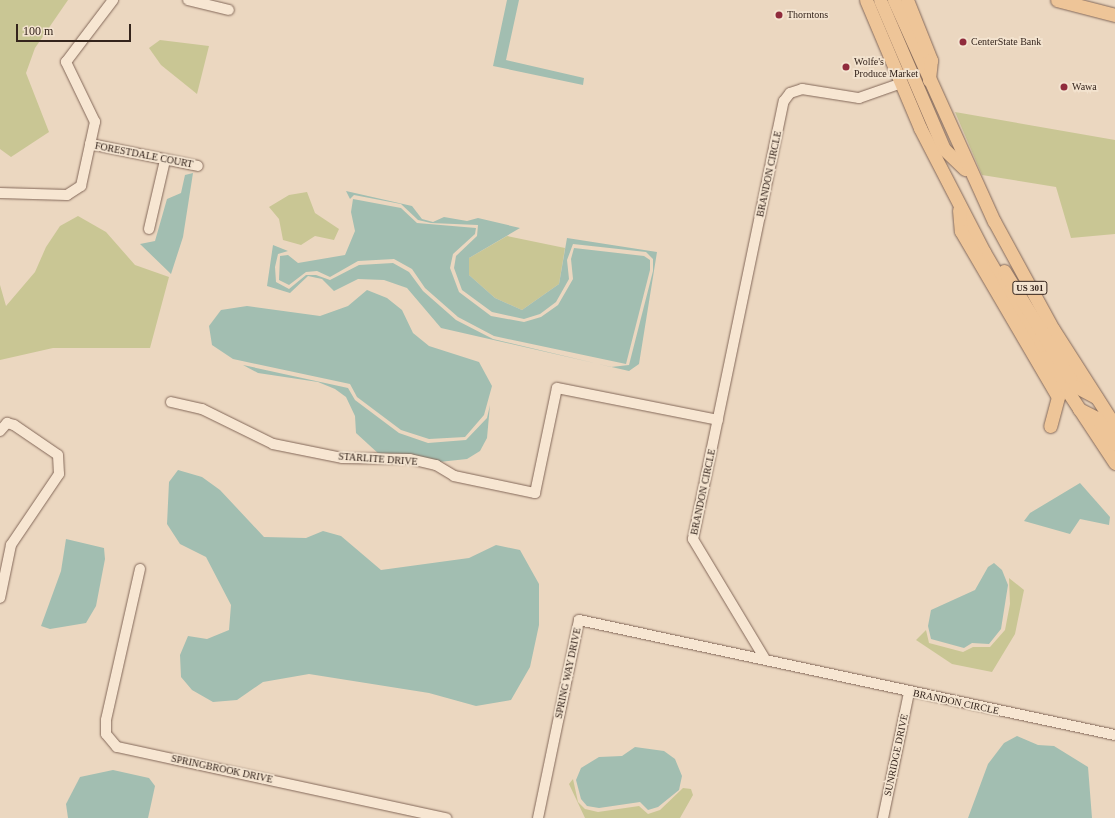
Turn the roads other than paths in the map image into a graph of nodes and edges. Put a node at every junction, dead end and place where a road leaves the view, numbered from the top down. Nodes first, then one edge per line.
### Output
1 (113, 0) edge
2 (188, 0) edge
3 (866, 0) edge
4 (880, 0) edge
5 (894, 0) edge
6 (907, 0) edge
7 (1057, 0) edge
8 (200, 1) edge
9 (229, 10) dead end
10 (1115, 15) edge
11 (929, 82) junction
12 (899, 84) junction
13 (90, 144) junction
14 (165, 160) junction
15 (198, 166) dead end
16 (971, 175) junction
17 (0, 193) edge
18 (958, 203) junction
19 (149, 229) dead end
20 (977, 240) junction
21 (1096, 397) junction
22 (171, 402) dead end
23 (1077, 408) junction
24 (718, 420) junction
25 (1050, 426) dead end
26 (1115, 426) edge
27 (0, 431) edge
28 (1115, 444) edge
29 (1115, 463) edge
30 (3, 567) edge
31 (140, 569) dead end
32 (0, 598) edge
33 (765, 659) junction
34 (909, 692) junction
35 (1115, 736) edge
36 (446, 818) edge
37 (538, 818) edge
38 (883, 818) edge

1 - 13 street
2 - 8 street
3 - 12 main road, US 301
4 - 16 main road
5 - 11 main road, US 301
6 - 11 main road
7 - 10 main road
8 - 9 street
11 - 16 main road, US 301
12 - 18 main road, US 301
12 - 24 street, BRANDON CIRCLE
13 - 14 street, FORESTDALE COURT
13 - 17 street
14 - 15 street, FORESTDALE COURT
14 - 19 street
16 - 21 main road, US 301
18 - 20 main road, US 301
18 - 25 main road
20 - 21 main road
20 - 23 main road, US 301
21 - 26 main road, US 301
22 - 24 street, STARLITE DRIVE
23 - 28 main road
23 - 29 main road, US 301
24 - 33 street, BRANDON CIRCLE
27 - 30 street
30 - 32 street
31 - 36 street, SPRINGBROOK DRIVE
33 - 34 street, BRANDON CIRCLE
33 - 37 street, SPRING WAY DRIVE
34 - 35 street, BRANDON CIRCLE
34 - 38 street, SUNRIDGE DRIVE

